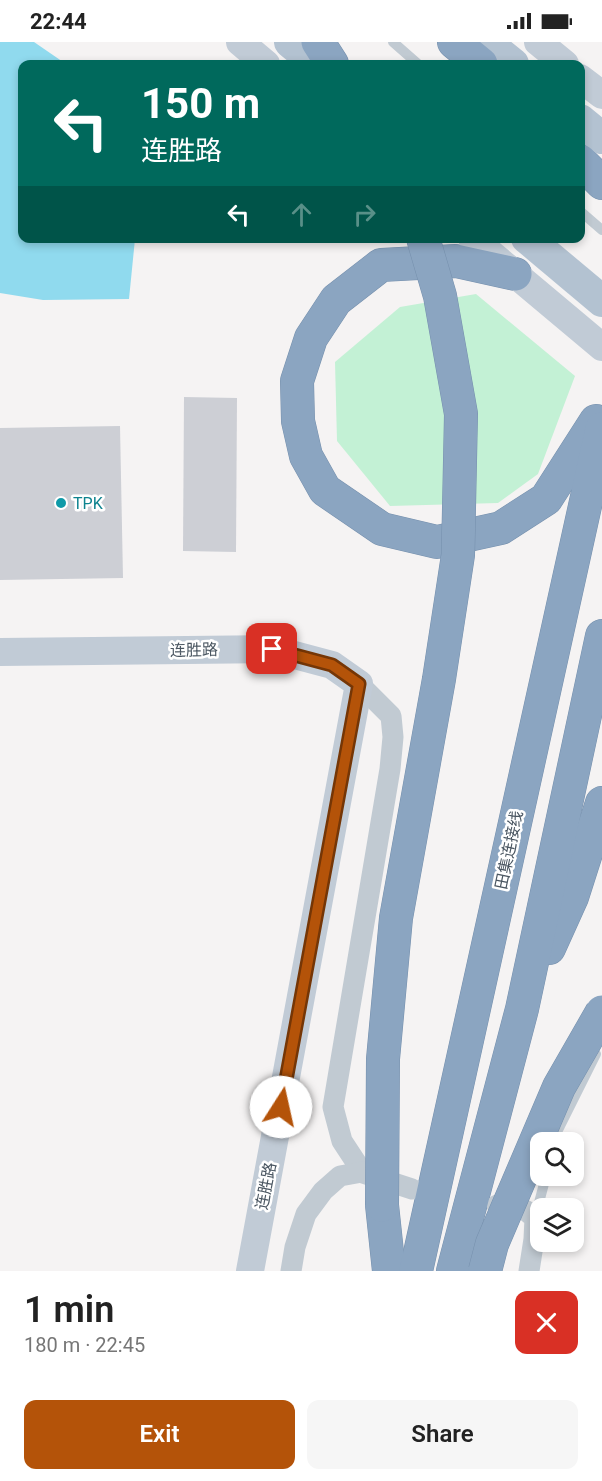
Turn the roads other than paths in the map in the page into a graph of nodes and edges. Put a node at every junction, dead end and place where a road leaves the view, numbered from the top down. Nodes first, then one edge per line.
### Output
1 (240, 42) edge
2 (290, 42) edge
3 (318, 42) edge
4 (393, 42) edge
5 (454, 42) edge
6 (486, 42) edge
7 (538, 42) edge
8 (261, 60) edge
9 (312, 60) edge
10 (329, 60) edge
11 (413, 60) edge
12 (476, 60) edge
13 (508, 60) edge
14 (560, 60) edge
15 (585, 82) edge
16 (602, 95) edge
17 (585, 124) edge
18 (602, 138) edge
19 (585, 166) edge
20 (602, 183) edge
21 (585, 215) edge
22 (602, 229) edge
23 (424, 243) edge
24 (478, 243) edge
25 (533, 243) edge
26 (515, 274) junction
27 (602, 301) edge
28 (602, 347) edge
29 (602, 412) edge
30 (602, 429) edge
31 (602, 636) edge
32 (0, 652) edge
33 (359, 684) junction
34 (602, 803) edge
35 (522, 1010) junction
36 (602, 1012) edge
37 (602, 1042) edge
38 (557, 1132) edge
39 (362, 1172) junction
40 (412, 1190) dead end
41 (497, 1205) dead end
42 (530, 1214) edge
43 (532, 1252) edge
44 (250, 1271) edge
45 (291, 1271) edge
46 (389, 1271) edge
47 (416, 1271) edge
48 (453, 1271) edge
49 (485, 1271) edge
50 (529, 1271) edge

1 - 8 street
2 - 9 main road
3 - 10 highway
4 - 11 lane
5 - 12 highway
6 - 13 main road
7 - 14 street
15 - 16 street
17 - 18 main road
19 - 20 highway
21 - 22 lane
23 - 46 highway, bridge
24 - 26 street
25 - 27 main road
26 - 28 street
26 - 29 highway
30 - 47 highway, 田集连接线
31 - 35 highway
32 - 33 street, 连胜路
33 - 39 street
33 - 44 street, 连胜路
34 - 35 highway
35 - 48 highway
36 - 49 highway, bridge
37 - 38 lane
39 - 40 street
39 - 45 street
41 - 42 street
43 - 50 street

